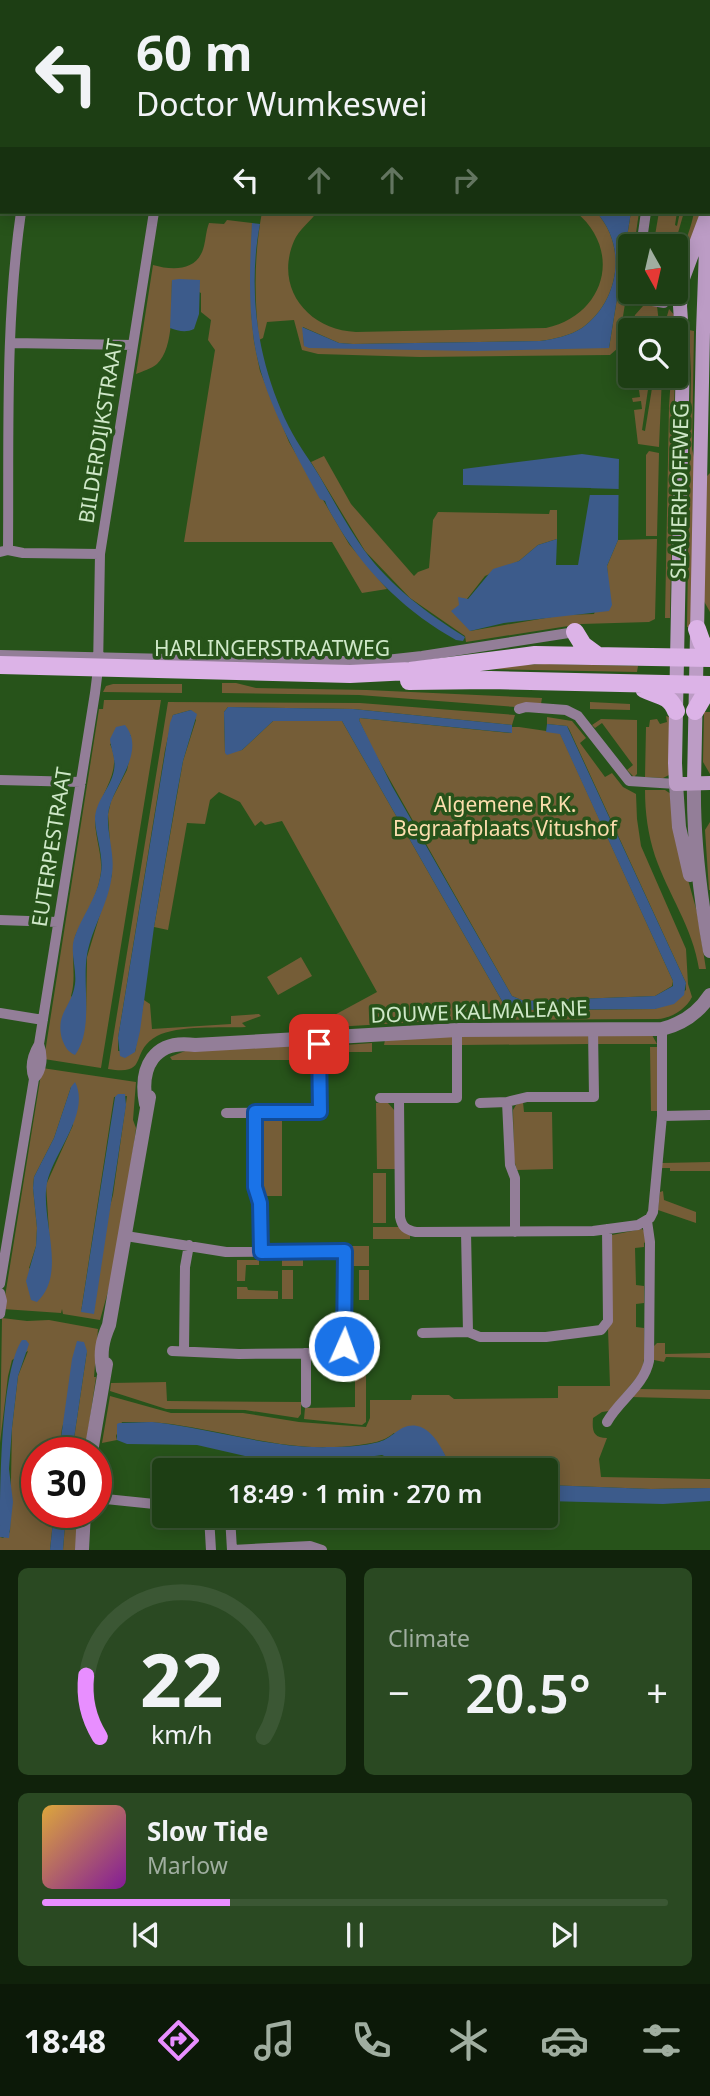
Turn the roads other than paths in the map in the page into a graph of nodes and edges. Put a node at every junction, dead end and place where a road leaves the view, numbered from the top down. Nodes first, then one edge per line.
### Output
1 (21, 214) edge
2 (154, 214) edge
3 (646, 214) edge
4 (705, 214) edge
5 (707, 214) edge
6 (643, 234) edge
7 (688, 264) edge
8 (688, 292) edge
9 (674, 304) edge
10 (680, 304) edge
11 (681, 310) junction
12 (6, 311) edge
13 (703, 332) junction
14 (11, 344) junction
15 (133, 345) junction
16 (5, 376) edge
17 (705, 462) edge
18 (4, 551) edge
19 (100, 554) junction
20 (697, 629) joint
21 (575, 632) joint
22 (0, 655) edge
23 (598, 656) junction
24 (699, 656) edge
25 (0, 665) edge
26 (98, 668) junction
27 (0, 677) edge
28 (635, 683) junction
29 (698, 686) edge
30 (519, 709) dead end
31 (676, 711) junction
32 (695, 711) joint
33 (0, 780) edge
34 (81, 782) junction
35 (694, 783) junction
36 (710, 783) edge
37 (676, 784) junction
38 (700, 899) junction
39 (0, 920) edge
40 (58, 922) junction
41 (710, 951) edge
42 (710, 995) edge
43 (0, 1013) edge
44 (43, 1020) junction
45 (593, 1029) junction
46 (662, 1029) junction
47 (457, 1030) junction
48 (319, 1038) junction
49 (380, 1098) dead end
50 (400, 1098) junction
51 (507, 1102) junction
52 (480, 1103) dead end
53 (226, 1112) dead end
54 (255, 1112) junction
55 (710, 1115) edge
56 (662, 1116) junction
57 (0, 1206) edge
58 (12, 1208) junction
59 (647, 1221) junction
60 (607, 1229) junction
61 (466, 1232) junction
62 (515, 1232) junction
63 (125, 1236) junction
64 (189, 1245) junction
65 (261, 1252) junction
66 (0, 1284) edge
67 (0, 1293) edge
68 (0, 1314) edge
69 (468, 1332) junction
70 (422, 1333) dead end
71 (306, 1353) junction
72 (306, 1403) dead end
73 (607, 1422) dead end
74 (93, 1437) edge
75 (112, 1500) edge
76 (152, 1504) edge
77 (83, 1528) edge
78 (210, 1528) edge
79 (231, 1528) edge
80 (82, 1550) edge
81 (211, 1550) edge
82 (232, 1550) edge
83 (322, 1550) edge

1 - 12 street
2 - 15 street, BILDERDIJKSTRAAT
3 - 6 street
4 - 7 main road, SLAUERHOFFWEG
5 - 13 main road, SLAUERHOFFWEG
8 - 13 main road
9 - 11 main road
10 - 11 main road, SLAUERHOFFWEG
11 - 24 main road, SLAUERHOFFWEG
12 - 14 street
13 - 17 main road, SLAUERHOFFWEG
14 - 15 street
14 - 16 street
15 - 19 street, BILDERDIJKSTRAAT
16 - 18 street
17 - 20 main road, SLAUERHOFFWEG
18 - 19 street
19 - 26 street, BILDERDIJKSTRAAT
20 - 24 main road
21 - 23 main road
21 - 26 street, HARLINGERSTRAATWEG
22 - 26 street, HARLINGERSTRAATWEG
23 - 24 main road, HARLINGERSTRAATWEG
23 - 26 main road, HARLINGERSTRAATWEG
24 - 29 main road
25 - 26 main road, HARLINGERSTRAATWEG
26 - 27 main road, HARLINGERSTRAATWEG
26 - 28 main road, HARLINGERSTRAATWEG
26 - 34 street, EUTERPESTRAAT
28 - 29 main road, HARLINGERSTRAATWEG
28 - 31 main road
29 - 31 main road
29 - 32 main road
30 - 37 street
31 - 37 main road
32 - 35 main road
33 - 34 street
34 - 40 street, EUTERPESTRAAT
35 - 36 main road
35 - 37 main road
35 - 38 street
37 - 38 street
38 - 41 street
39 - 40 street
40 - 44 street, EUTERPESTRAAT
42 - 46 street, DOUWE KALMALEANE
43 - 44 street
44 - 58 street, EUTERPESTRAAT
45 - 46 street, DOUWE KALMALEANE
45 - 47 street, DOUWE KALMALEANE
45 - 51 street
46 - 56 street
47 - 48 street, DOUWE KALMALEANE
47 - 50 street
48 - 54 street
48 - 63 street, DOUWE KALMALEANE
49 - 50 street
50 - 61 street
51 - 52 street
51 - 62 street
53 - 54 street
54 - 65 street
55 - 56 street
56 - 59 street
57 - 58 street
58 - 66 street, EUTERPESTRAAT
59 - 60 street
59 - 73 street
60 - 62 street
60 - 69 street
61 - 62 street
61 - 69 street
63 - 64 street
63 - 74 street, DOUWE KALMALEANE
64 - 65 street
64 - 71 street
65 - 71 street
67 - 68 street
69 - 70 street
71 - 72 street
75 - 76 street
77 - 80 street
78 - 81 street
79 - 82 street
82 - 83 street

